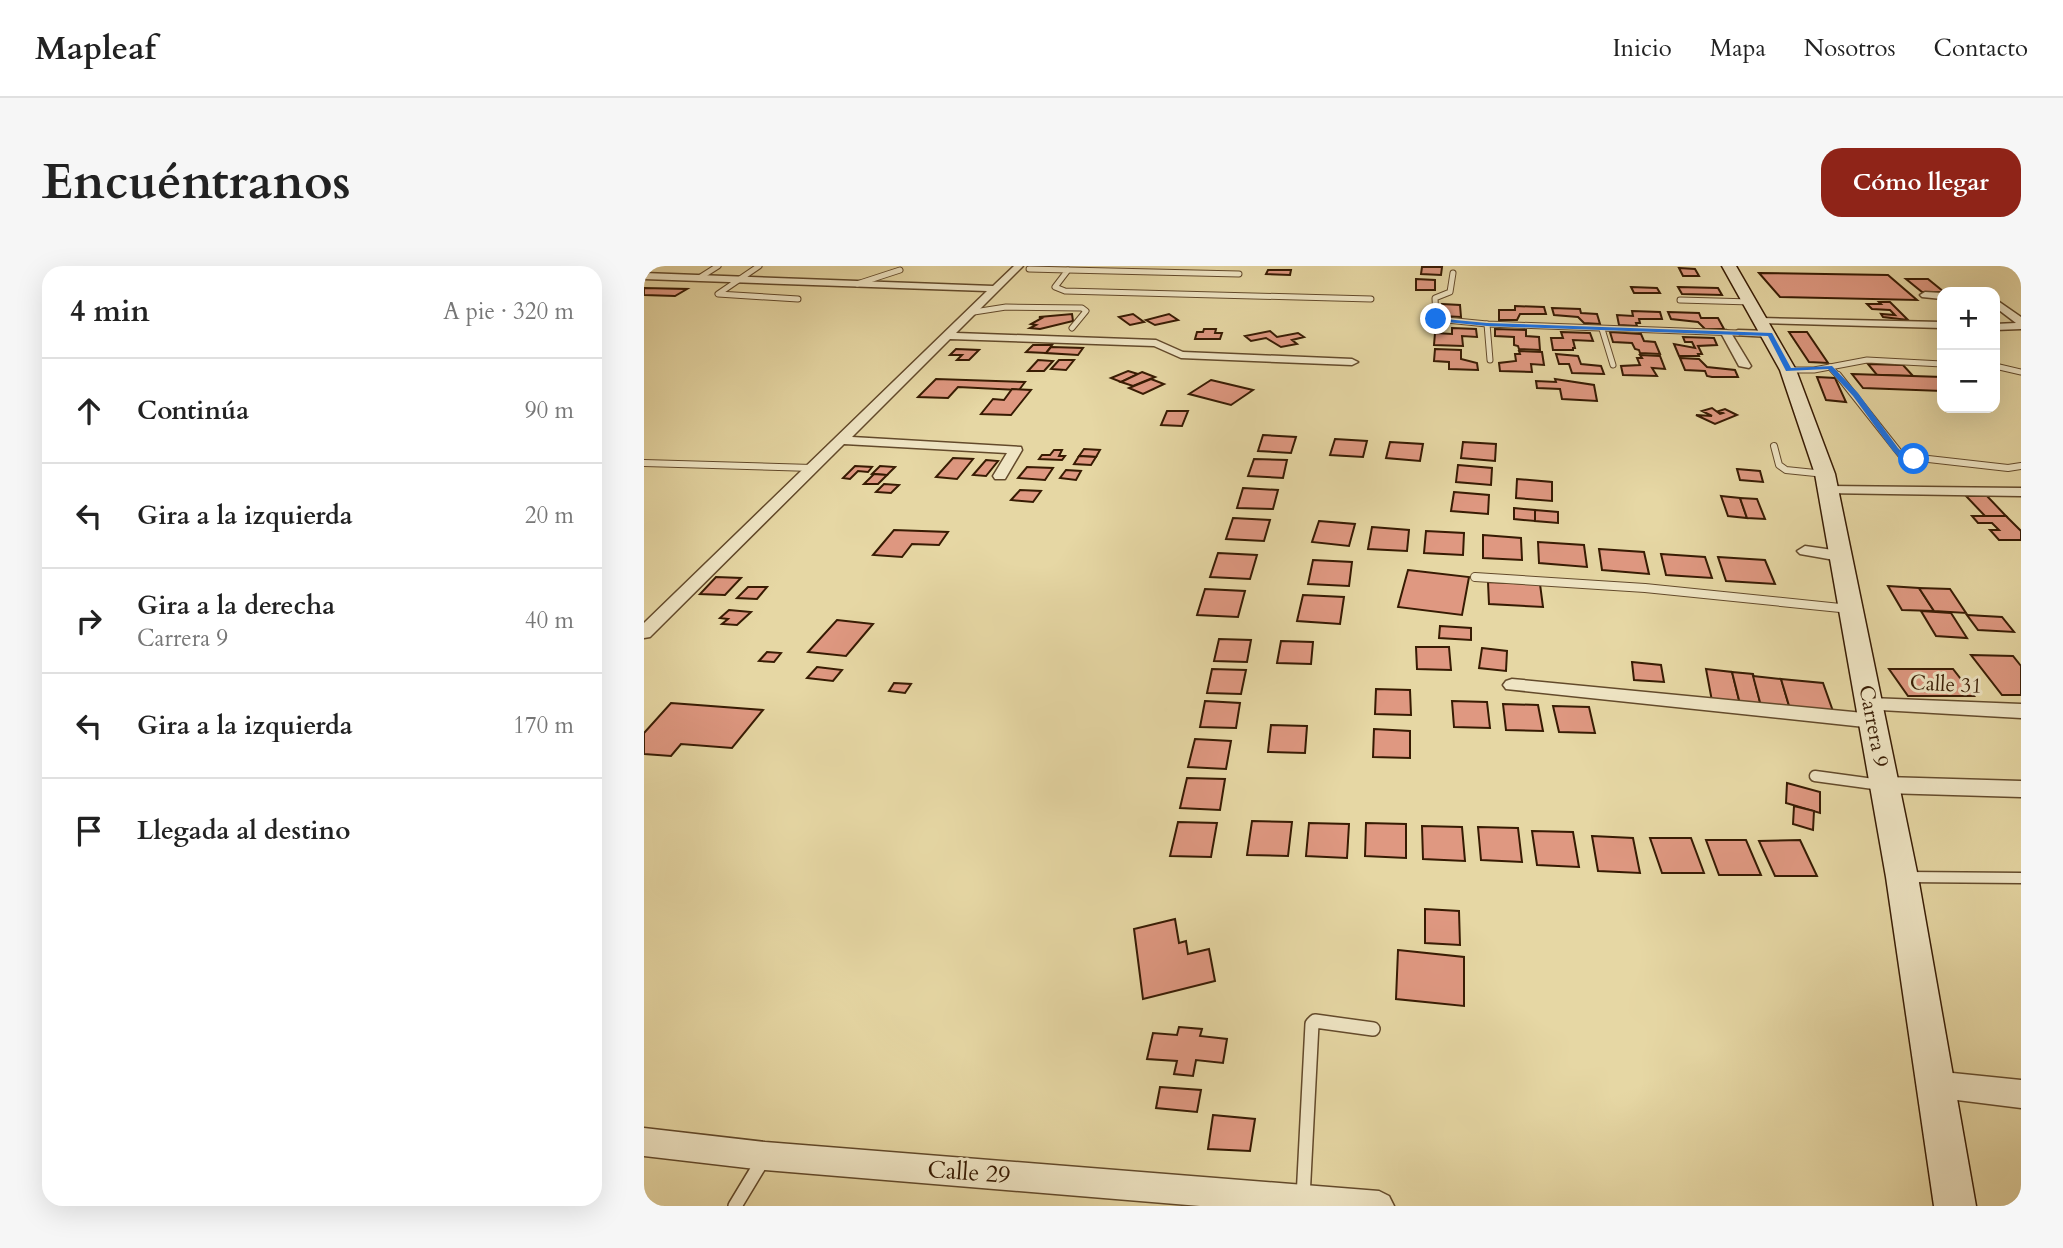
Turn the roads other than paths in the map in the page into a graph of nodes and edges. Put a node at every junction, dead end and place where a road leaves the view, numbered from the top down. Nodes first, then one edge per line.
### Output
1 (718, 266) edge
2 (759, 266) edge
3 (1729, 266) edge
4 (1021, 268) edge
5 (900, 270) dead end
6 (1068, 270) junction
7 (1453, 273) dead end
8 (1239, 274) dead end
9 (644, 276) edge
10 (699, 278) junction
11 (742, 280) junction
12 (857, 284) junction
13 (997, 289) junction
14 (1925, 295) dead end
15 (1937, 296) edge
16 (798, 299) dead end
17 (1371, 299) dead end
18 (1680, 300) dead end
19 (2000, 303) edge
20 (2012, 303) dead end
21 (2000, 306) edge
22 (974, 312) junction
23 (1487, 324) junction
24 (2021, 324) edge
25 (1749, 325) junction
26 (1937, 326) edge
27 (2000, 326) edge
28 (1072, 328) dead end
29 (1602, 329) junction
30 (950, 336) junction
31 (1490, 360) dead end
32 (1352, 362) dead end
33 (1937, 364) edge
34 (1613, 365) dead end
35 (1745, 366) dead end
36 (1830, 367) junction
37 (2000, 367) edge
38 (1788, 370) junction
39 (2021, 372) edge
40 (841, 440) junction
41 (1774, 446) dead end
42 (644, 463) edge
43 (2021, 466) edge
44 (812, 468) junction
45 (1000, 477) dead end
46 (1827, 482) junction
47 (2021, 492) edge
48 (1805, 551) dead end
49 (1840, 556) junction
50 (1475, 577) dead end
51 (1850, 609) junction
52 (644, 633) edge
53 (1512, 685) dead end
54 (2021, 710) edge
55 (1872, 712) junction
56 (1815, 776) dead end
57 (1885, 785) junction
58 (2021, 789) edge
59 (1902, 877) junction
60 (2021, 878) edge
61 (1373, 1029) dead end
62 (1933, 1084) junction
63 (2021, 1094) edge
64 (644, 1142) edge
65 (765, 1156) junction
66 (1303, 1198) junction
67 (735, 1206) edge
68 (1378, 1206) edge
69 (1955, 1206) edge

1 - 10 lane
2 - 11 lane
3 - 25 main road, Carrera 9
4 - 6 lane
4 - 13 street
5 - 12 lane
6 - 8 lane
6 - 17 lane
7 - 23 lane
9 - 10 street
10 - 11 street
11 - 12 street
11 - 16 lane
12 - 13 street
13 - 22 street
14 - 15 street
18 - 25 lane
19 - 20 street
21 - 24 street
22 - 28 lane
22 - 30 street
23 - 29 lane
23 - 31 lane
24 - 27 street
25 - 26 street
25 - 29 lane
25 - 35 street
25 - 38 main road, Carrera 9
29 - 34 lane
30 - 32 street
30 - 40 street
33 - 36 lane
36 - 38 lane
36 - 43 lane
37 - 39 lane
38 - 46 main road, Carrera 9
40 - 44 street
40 - 45 street
41 - 46 lane
42 - 44 lane
44 - 52 street
46 - 47 street
46 - 49 main road, Carrera 9
48 - 49 street
49 - 51 main road, Carrera 9
50 - 51 lane
51 - 55 main road, Carrera 9
53 - 55 street, Calle 31
54 - 55 street, Calle 31
55 - 57 main road, Carrera 9
56 - 57 lane
57 - 58 street
57 - 59 main road, Carrera 9
59 - 60 lane
59 - 62 main road, Carrera 9
61 - 66 lane
62 - 63 street
62 - 69 main road, Carrera 9
64 - 65 street, Calle 29
65 - 66 street, Calle 29
65 - 67 lane
66 - 68 street, Calle 29

